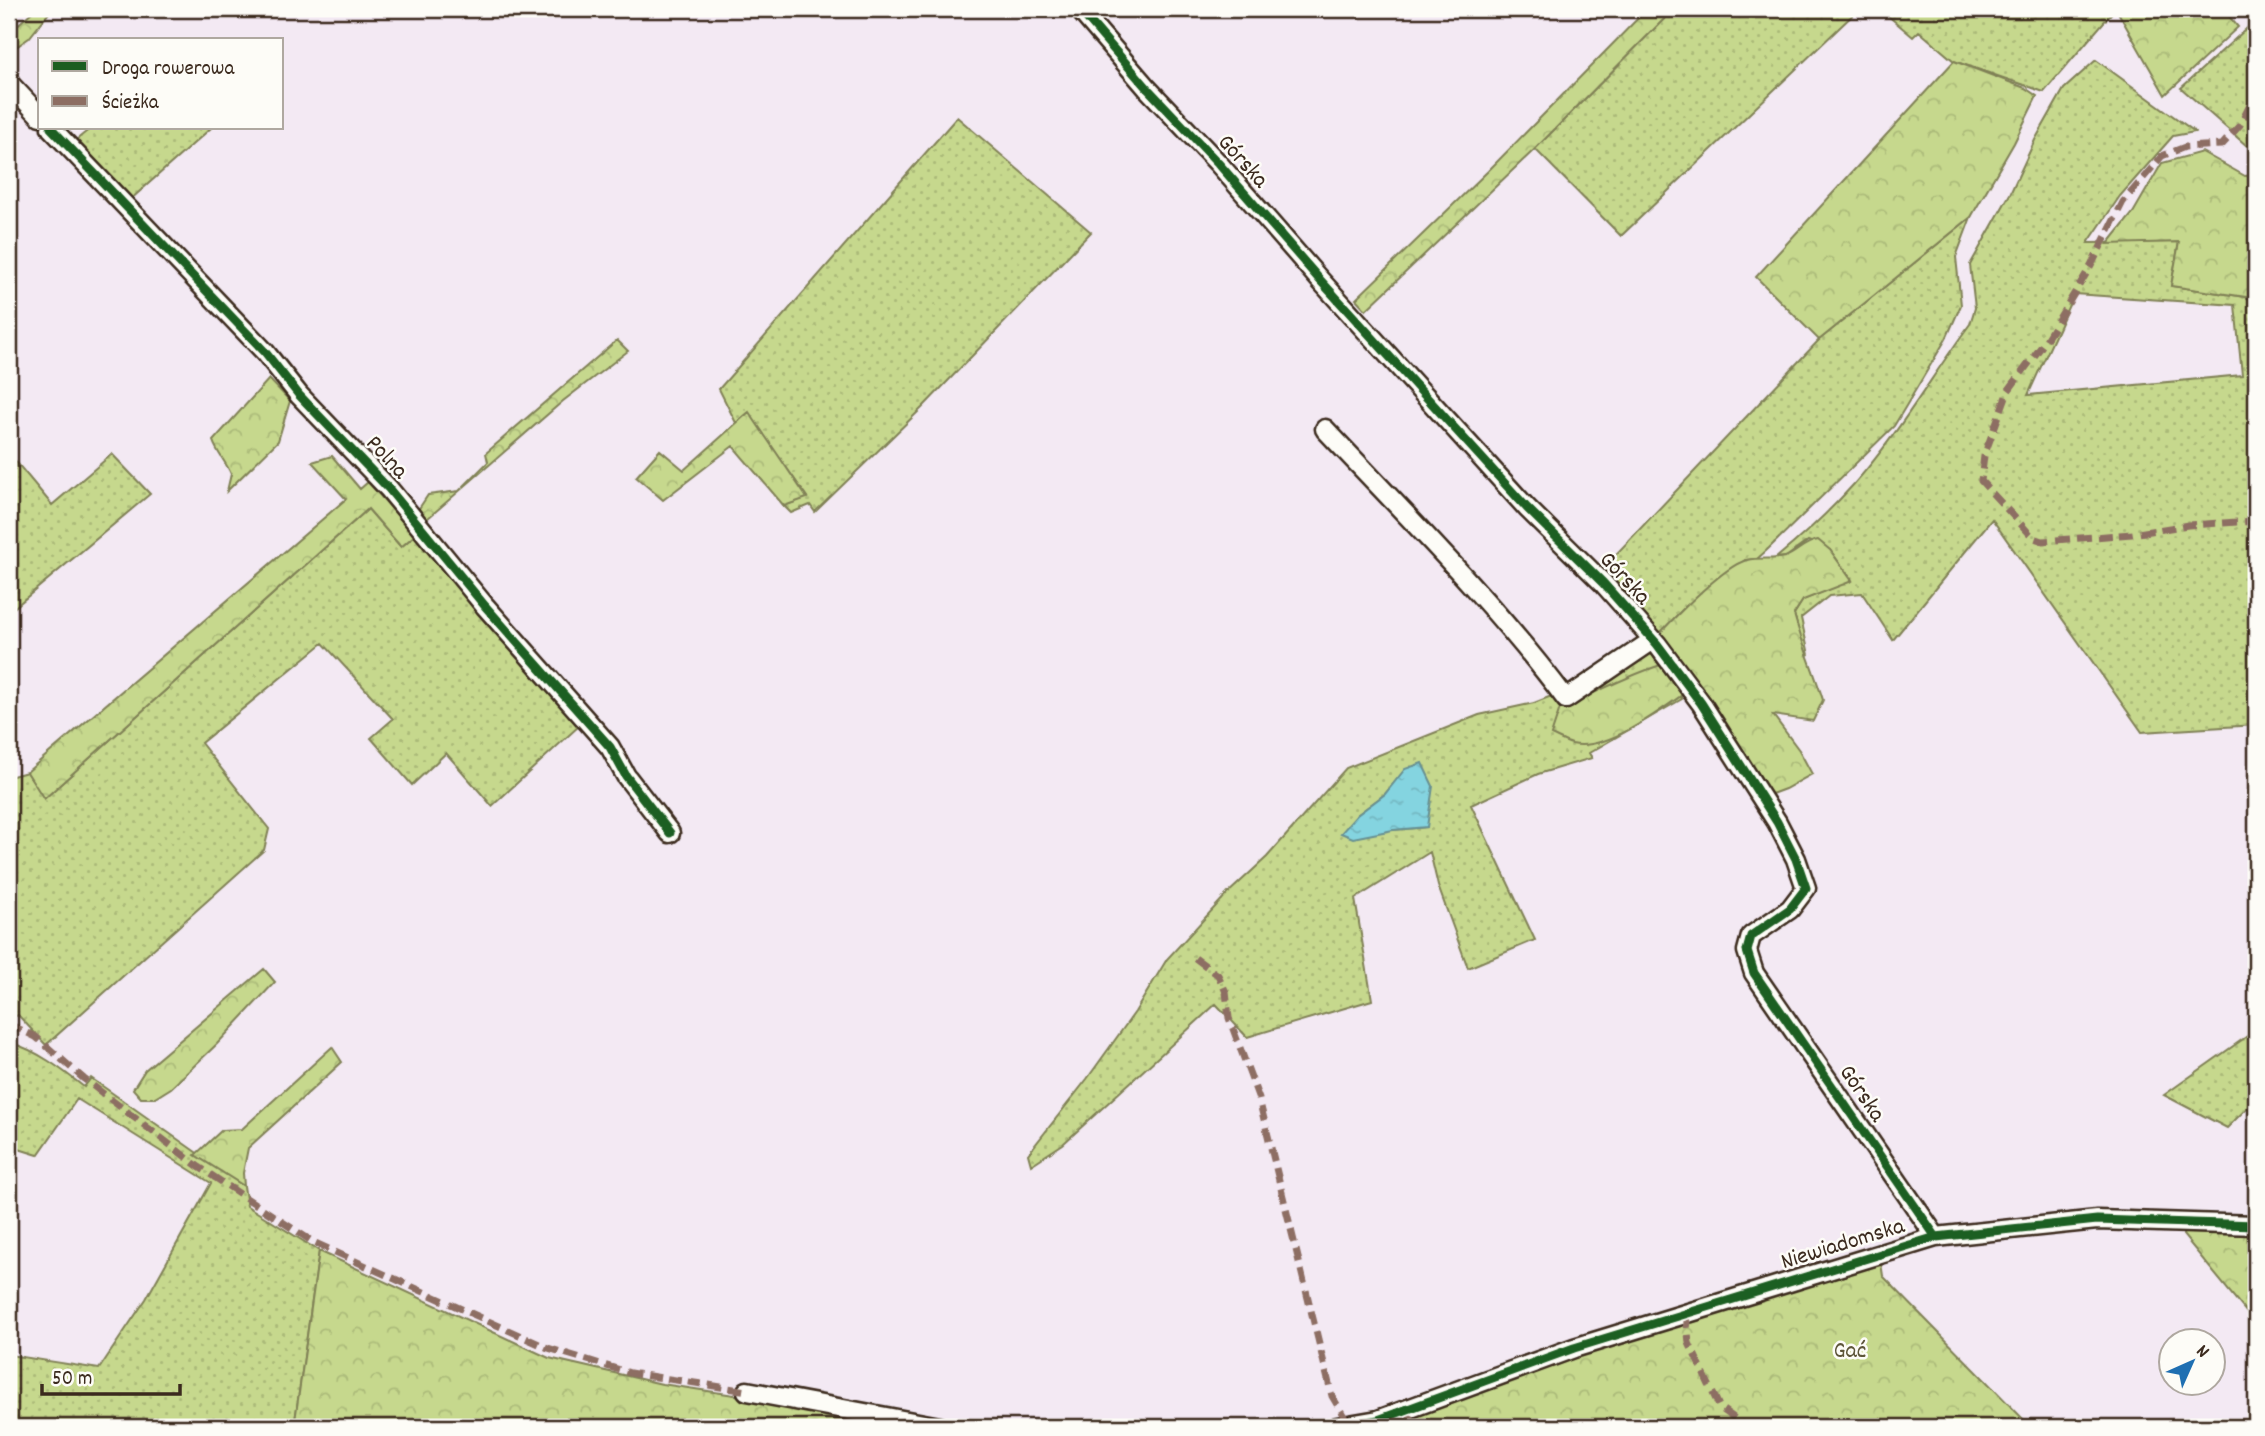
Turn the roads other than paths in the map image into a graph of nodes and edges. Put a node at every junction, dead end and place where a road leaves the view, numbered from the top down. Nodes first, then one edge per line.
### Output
1 (1079, 9) edge
2 (9, 83) edge
3 (38, 114) edge
4 (53, 130) edge
5 (1325, 429) dead end
6 (1653, 640) junction
7 (670, 833) dead end
8 (2256, 1225) edge
9 (1936, 1237) junction
10 (747, 1391) dead end
11 (940, 1427) edge
12 (1337, 1427) edge

1 - 6 street, Górska
2 - 3 street
4 - 7 street, Polna
5 - 6 street, Górska
6 - 9 street, Górska
8 - 9 street, Niewiadomska
9 - 12 street, Niewiadomska
10 - 11 street

